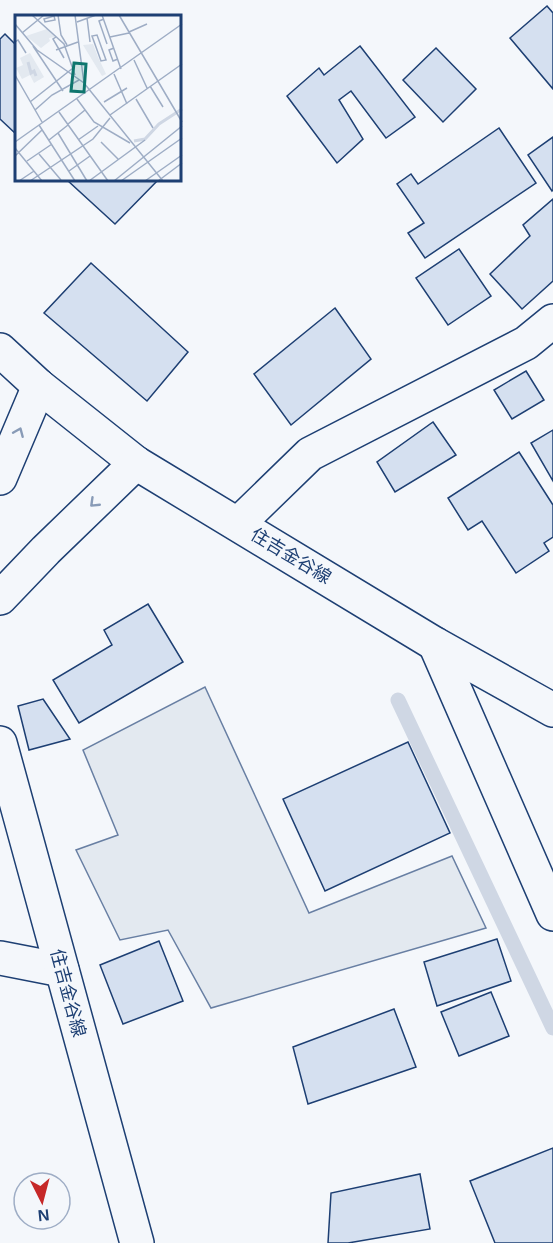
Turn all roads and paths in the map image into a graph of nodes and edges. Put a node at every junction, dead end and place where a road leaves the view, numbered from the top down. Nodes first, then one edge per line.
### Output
1 (553, 321) edge
2 (0, 350) edge
3 (39, 386) junction
4 (136, 463) junction
5 (0, 477) edge
6 (238, 524) junction
7 (0, 598) edge
8 (435, 644) junction
9 (553, 710) edge
10 (0, 743) edge
11 (553, 914) edge
12 (0, 958) edge
13 (62, 970) junction
14 (137, 1243) edge

1 - 6 main road
2 - 3 main road, 住吉金谷線
3 - 4 main road, 住吉金谷線
5 -> 3 main road
4 - 6 main road, 住吉金谷線
4 -> 7 main road
6 - 8 main road, 住吉金谷線
8 - 9 main road, 住吉金谷線
8 - 11 main road
10 - 13 main road, 住吉金谷線
12 - 13 main road
13 - 14 main road, 住吉金谷線

